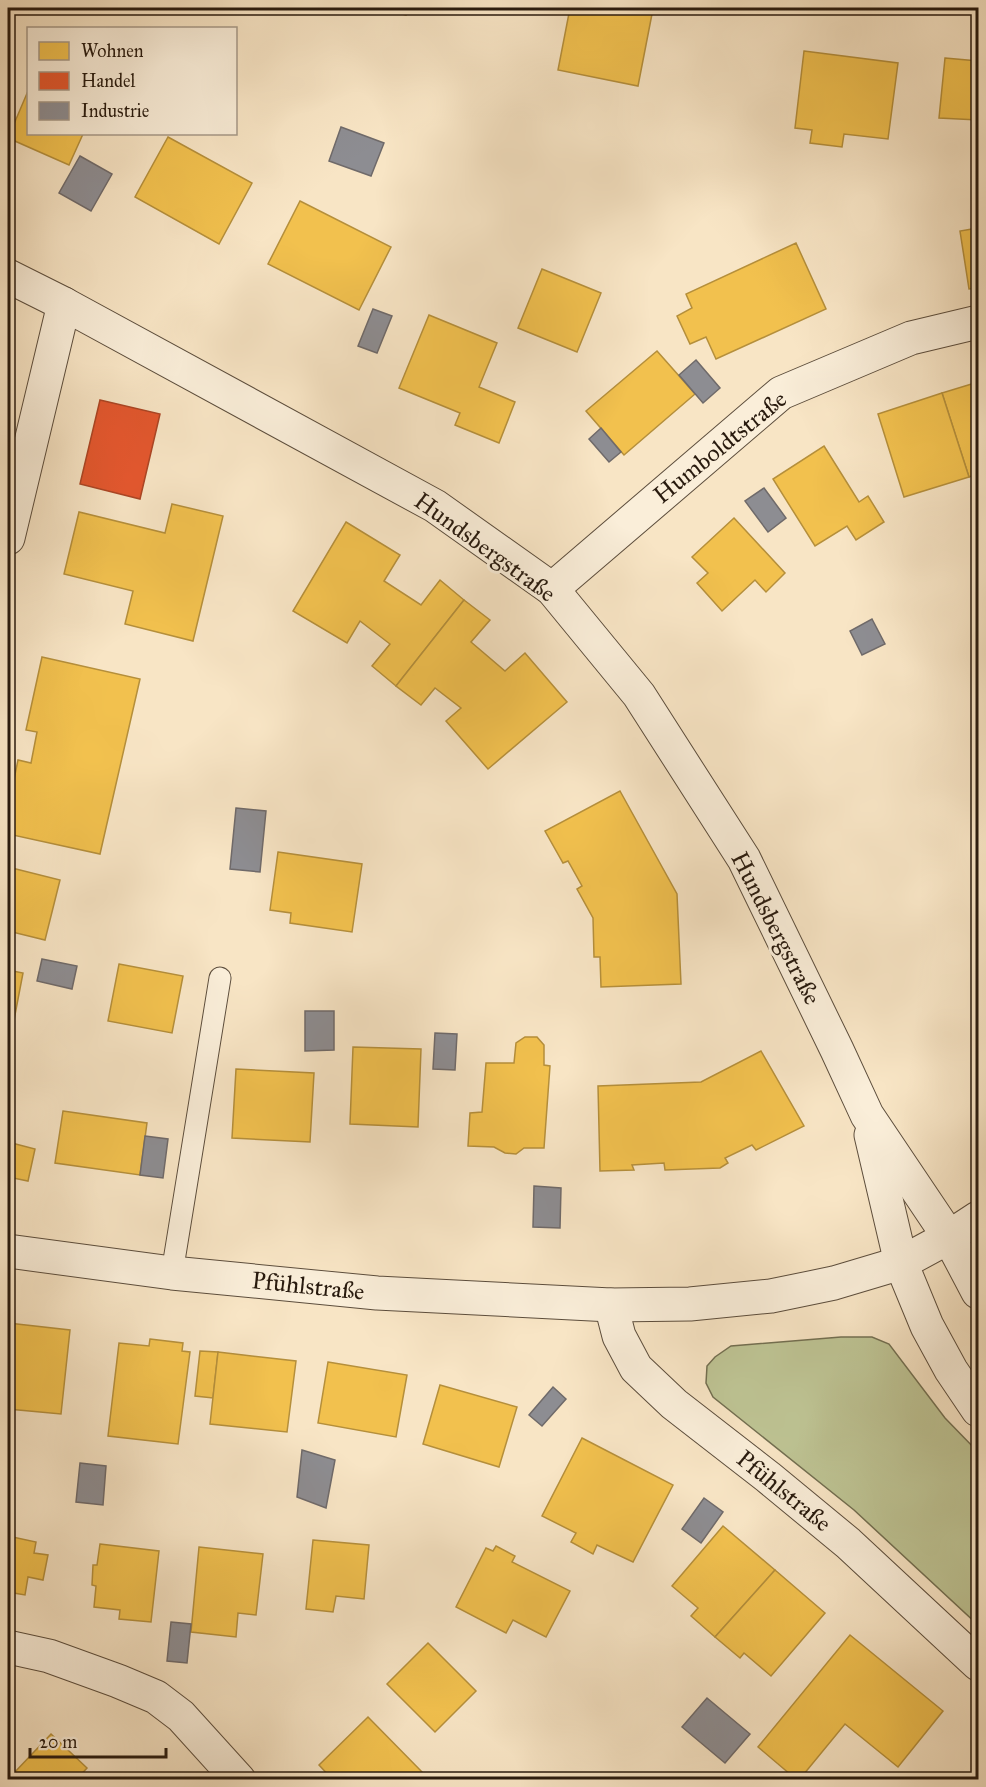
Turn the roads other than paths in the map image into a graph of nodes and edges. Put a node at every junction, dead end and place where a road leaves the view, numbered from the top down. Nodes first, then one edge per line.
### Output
1 (8, 276) edge
2 (64, 304) junction
3 (978, 322) edge
4 (8, 538) edge
5 (552, 589) junction
6 (219, 978) dead end
7 (867, 1115) junction
8 (978, 1218) edge
9 (949, 1237) junction
10 (8, 1251) edge
11 (901, 1263) junction
12 (172, 1273) junction
13 (978, 1292) edge
14 (611, 1305) junction
15 (978, 1410) edge
16 (8, 1647) edge
17 (978, 1664) edge
18 (239, 1779) edge

1 - 2 street, Hundsbergstraße
2 - 4 street
2 - 5 street, Hundsbergstraße
3 - 5 street, Humboldtstraße
5 - 7 street, Hundsbergstraße
6 - 12 lane
7 - 9 street, Hundsbergstraße
7 - 11 street, Hundsbergstraße
8 - 9 street, Pfühlstraße
9 - 11 street, Pfühlstraße
9 - 13 street, Hundsbergstraße
10 - 12 street, Pfühlstraße
11 - 14 street, Pfühlstraße
11 - 15 street, Hundsbergstraße
12 - 14 street, Pfühlstraße
14 - 17 street, Pfühlstraße
16 - 18 street

